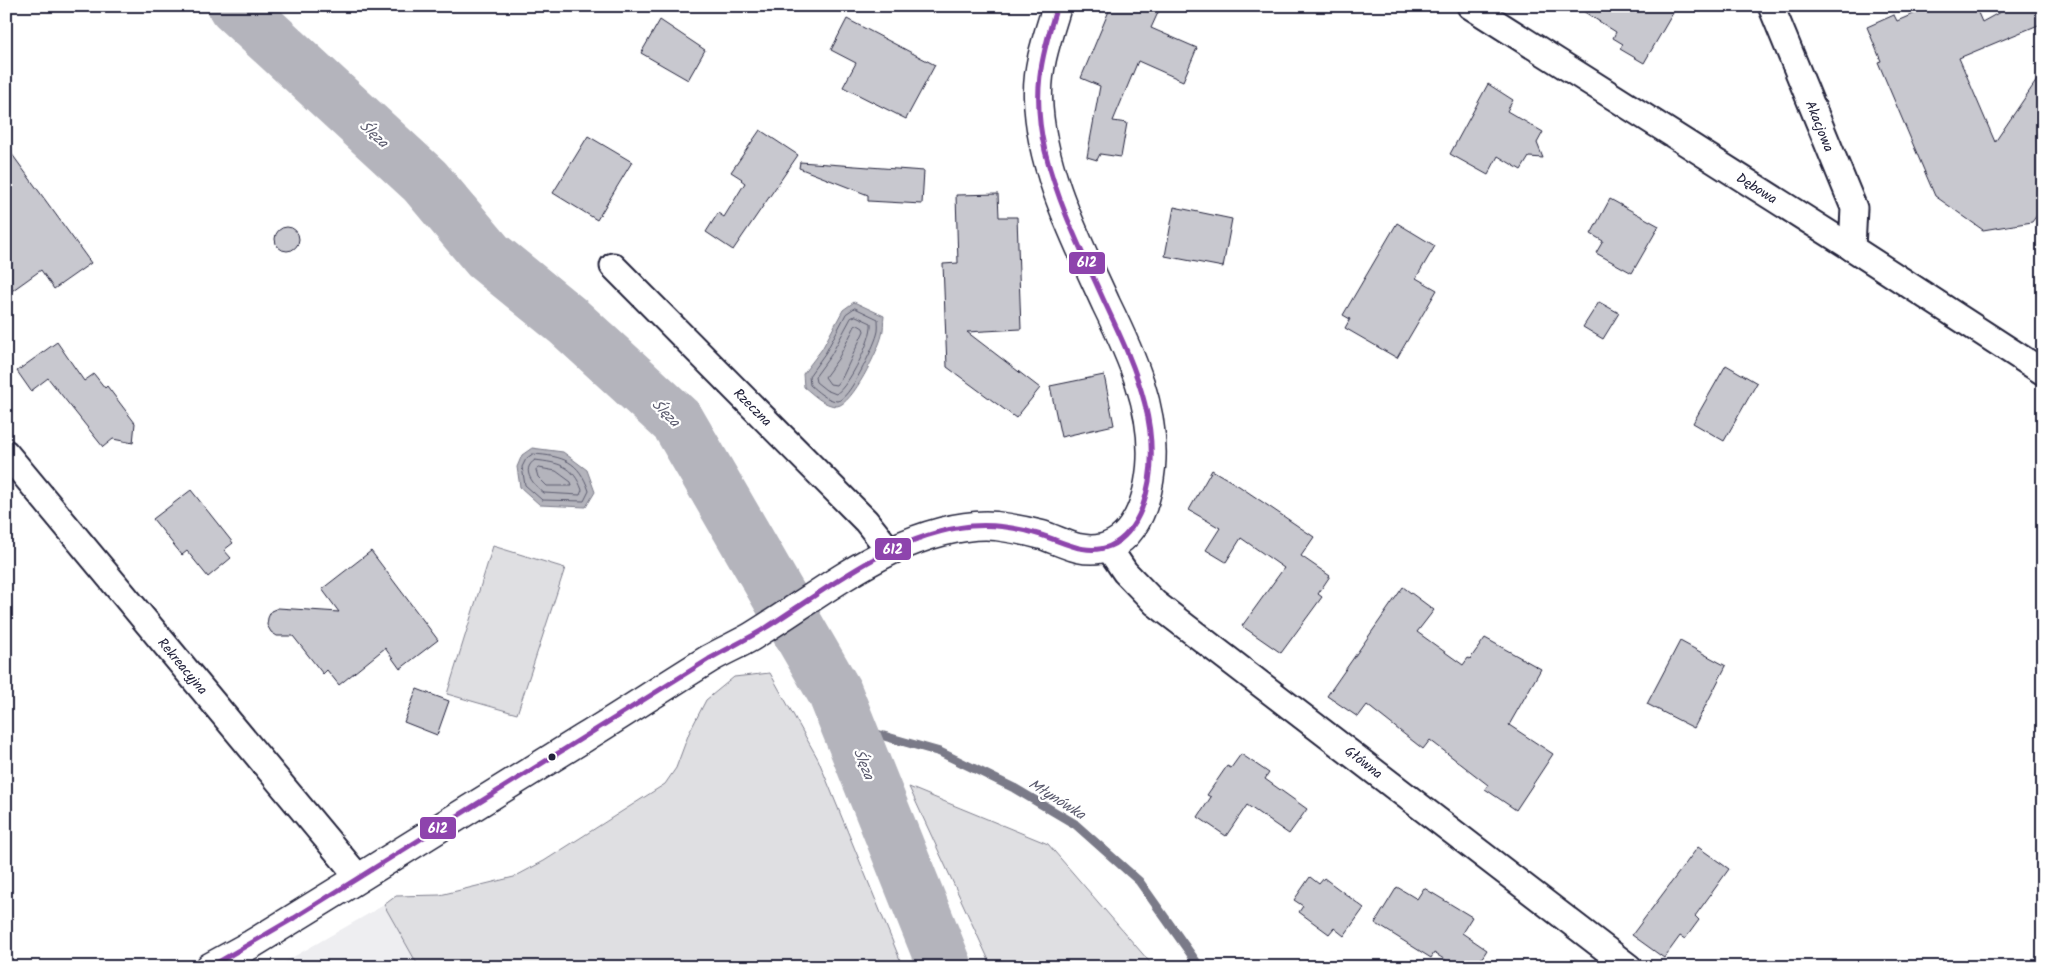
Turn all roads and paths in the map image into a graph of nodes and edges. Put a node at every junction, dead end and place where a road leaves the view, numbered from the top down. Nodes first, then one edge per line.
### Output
1 (1057, 6) edge
2 (1470, 6) edge
3 (1770, 6) edge
4 (1852, 248) junction
5 (612, 266) dead end
6 (2043, 372) edge
7 (6, 453) edge
8 (1108, 547) junction
9 (890, 551) junction
10 (359, 878) junction
11 (210, 967) edge
12 (1629, 967) edge

1 - 8 street
2 - 4 street, Dębowa
3 - 4 street, Akacjowa
4 - 6 street, Dębowa
5 - 9 street, Rzeczna
7 - 10 street, Rekreacyjna
8 - 9 street
8 - 12 street, Główna
9 - 10 street
10 - 11 street

